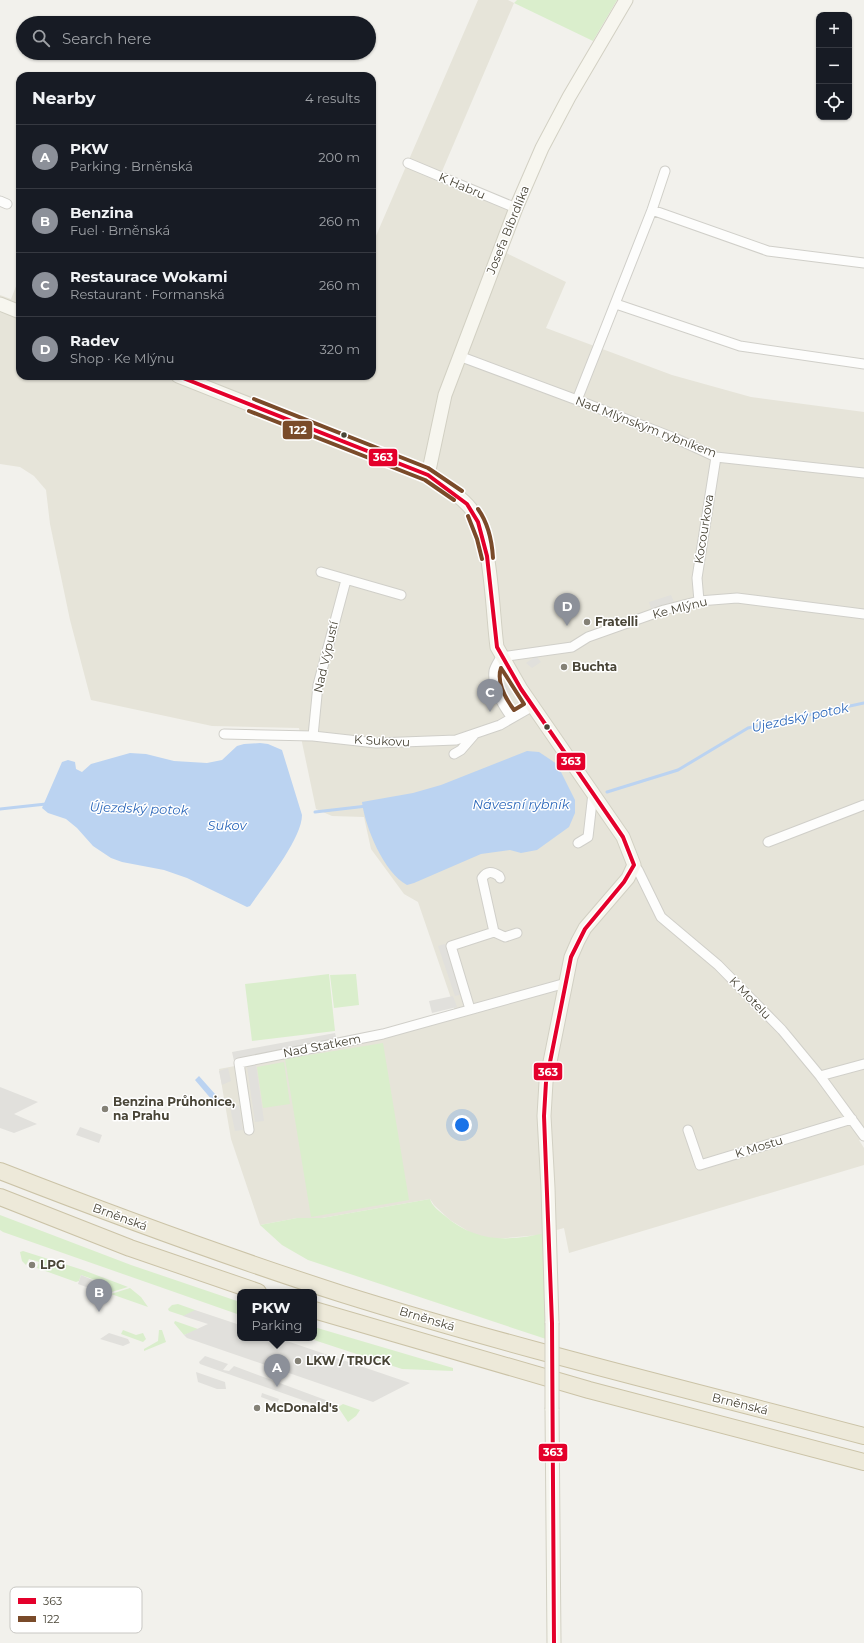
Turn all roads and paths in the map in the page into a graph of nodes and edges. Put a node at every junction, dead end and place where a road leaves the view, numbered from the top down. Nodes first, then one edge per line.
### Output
1 (626, 0) edge
2 (408, 163) dead end
3 (665, 171) dead end
4 (516, 208) junction
5 (652, 210) junction
6 (864, 263) edge
7 (0, 304) edge
8 (616, 304) junction
9 (16, 310) edge
10 (459, 356) junction
11 (864, 364) edge
12 (188, 380) edge
13 (577, 400) junction
14 (716, 457) junction
15 (864, 473) edge
16 (428, 475) junction
17 (321, 572) dead end
18 (346, 580) junction
19 (401, 595) dead end
20 (699, 601) junction
21 (864, 614) edge
22 (501, 657) junction
23 (533, 706) junction
24 (512, 718) junction
25 (224, 734) dead end
26 (474, 734) junction
27 (313, 736) junction
28 (454, 754) dead end
29 (593, 793) junction
30 (864, 805) edge
31 (768, 842) dead end
32 (578, 843) dead end
33 (634, 865) junction
34 (500, 878) dead end
35 (494, 932) junction
36 (517, 933) dead end
37 (566, 983) junction
38 (470, 1009) junction
39 (864, 1064) edge
40 (820, 1076) junction
41 (852, 1119) junction
42 (249, 1130) dead end
43 (688, 1130) dead end
44 (864, 1136) edge
45 (0, 1171) edge
46 (0, 1197) edge
47 (249, 1289) edge
48 (317, 1311) edge
49 (864, 1436) edge
50 (864, 1462) edge
51 (554, 1643) edge

1 - 4 street, Josefa Bíbrdlíka
2 - 4 street, K Habru
3 - 5 street
4 - 10 street, Josefa Bíbrdlíka
5 - 6 street
5 - 8 street
7 - 9 street
8 - 11 street
8 - 13 street
10 - 13 street, Nad Mlýnským rybníkem
10 - 16 street, Josefa Bíbrdlíka
12 - 16 street
13 - 14 street, Nad Mlýnským rybníkem
14 - 15 street, Nad Mlýnským rybníkem
14 - 20 street, Kocourkova
16 - 22 street
17 - 18 street
18 - 19 street
18 - 27 street, Nad Výpustí
20 - 21 street, Ke Mlýnu
20 - 22 street, Ke Mlýnu
22 - 23 street
22 - 24 street
23 - 24 street, K Sukovu
23 - 29 street
24 - 26 street, K Sukovu
25 - 27 street, K Sukovu
26 - 27 street, K Sukovu
26 - 28 street
29 - 32 street
29 - 33 street
30 - 31 street
33 - 37 street
33 - 40 street, K Motelu
34 - 35 street
35 - 36 street
35 - 38 street
37 - 38 street, Nad Statkem
37 - 51 street, bridge
38 - 42 street, Nad Statkem
39 - 40 street
40 - 41 street, K Motelu
41 - 43 street, K Mostu
41 - 44 street, K Motelu
45 - 49 highway, Brněnská
46 - 47 highway, Brněnská
48 - 50 highway, Brněnská

